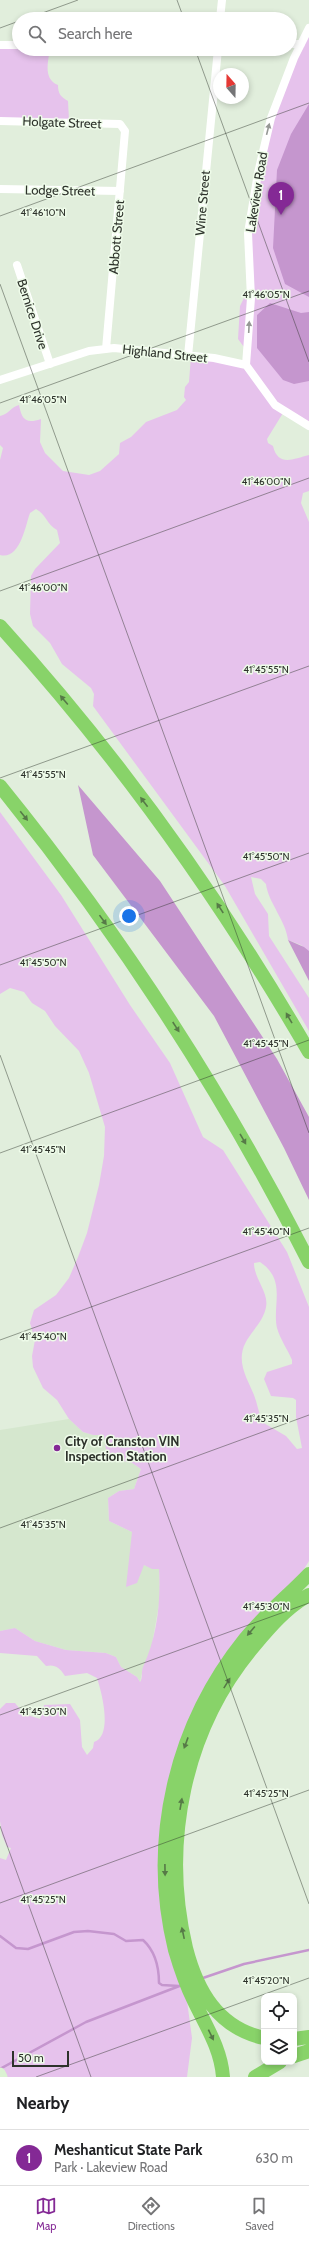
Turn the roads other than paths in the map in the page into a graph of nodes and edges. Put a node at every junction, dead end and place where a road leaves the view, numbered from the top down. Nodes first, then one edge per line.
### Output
1 (222, 0) edge
2 (221, 12) edge
3 (309, 28) edge
4 (297, 44) edge
5 (301, 44) junction
6 (0, 45) edge
7 (12, 45) edge
8 (297, 54) edge
9 (217, 56) edge
10 (296, 56) edge
11 (0, 121) edge
12 (122, 126) joint
13 (0, 189) edge
14 (120, 191) junction
15 (17, 265) dead end
16 (106, 349) junction
17 (188, 356) junction
18 (50, 364) junction
19 (246, 365) junction
20 (0, 380) edge
21 (309, 424) edge
22 (0, 626) edge
23 (0, 786) edge
24 (309, 1052) edge
25 (297, 1238) junction
26 (309, 1262) edge
27 (309, 1270) edge
28 (309, 1574) edge
29 (309, 1595) edge
30 (188, 1972) junction
31 (198, 1997) junction
32 (261, 2037) edge
33 (309, 2037) edge
34 (297, 2039) edge
35 (309, 2051) edge
36 (297, 2055) edge
37 (275, 2065) edge
38 (222, 2077) edge
39 (255, 2077) edge

1 - 2 street
3 - 5 street, Lakeview Road
4 - 5 street
8 -> 5 street, Lakeview Road
6 - 7 street
9 - 17 street, Wine Street
19 -> 10 street, Lakeview Road
11 - 12 street, Holgate Street
12 - 14 street, Abbott Street
13 - 14 street, Lodge Street
14 - 16 street, Abbott Street
15 - 18 street, Bernice Drive
16 - 17 street, Highland Street
16 - 18 street, Highland Street
17 - 19 street, Highland Street
18 - 20 street, Highland Street
19 - 21 street
24 -> 22 highway
23 -> 25 highway
25 - 26 highway
25 - 27 highway
28 -> 30 highway
30 -> 29 highway
30 - 31 highway
31 - 32 highway
31 -> 38 highway
33 - 34 highway
35 - 36 highway
37 - 39 highway

